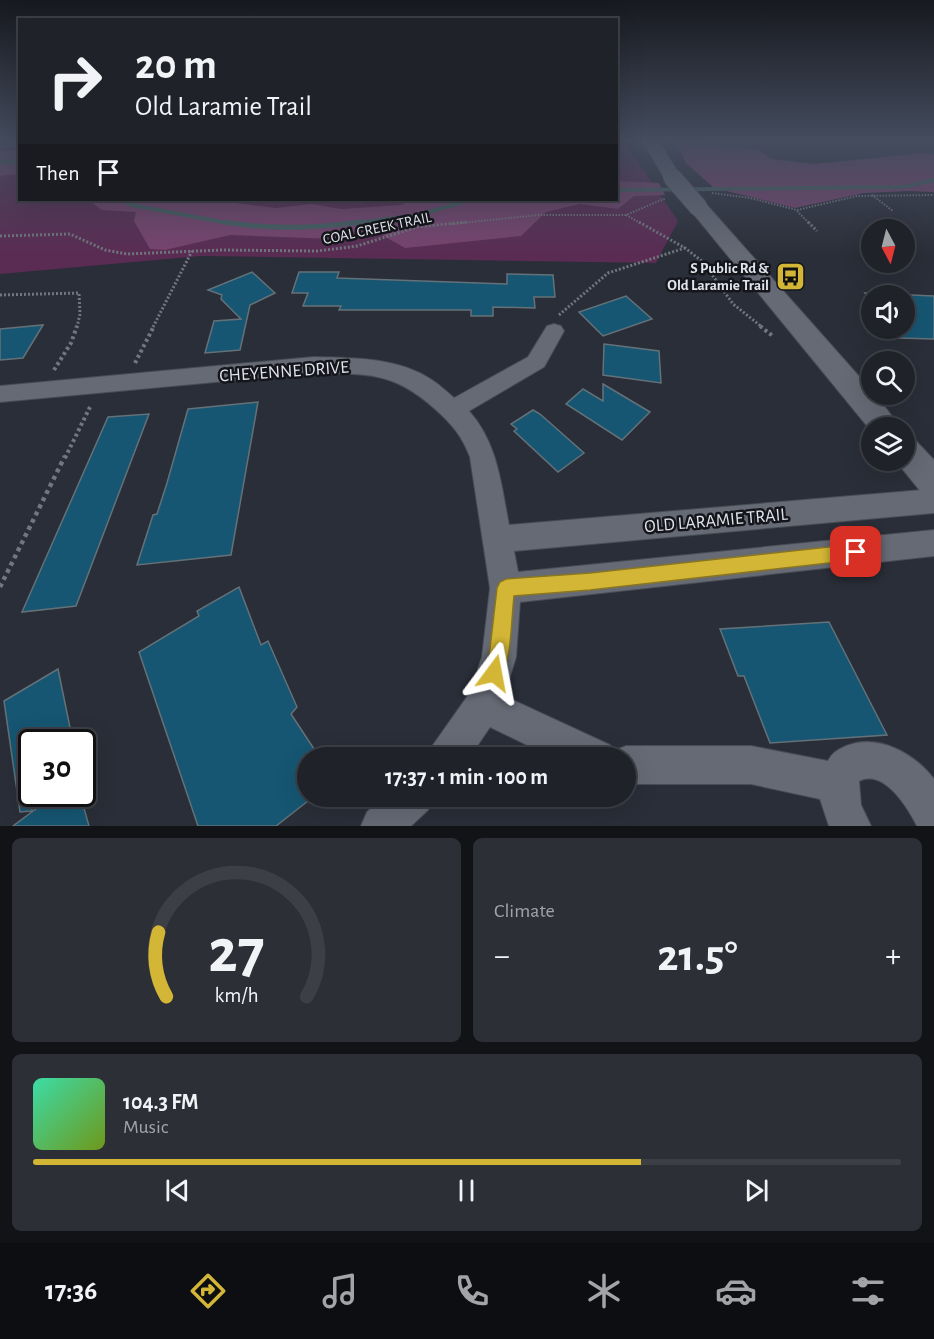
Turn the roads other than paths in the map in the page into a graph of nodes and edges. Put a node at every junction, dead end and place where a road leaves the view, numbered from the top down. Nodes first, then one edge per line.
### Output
1 (668, 179) edge
2 (556, 324) road end
3 (0, 394) edge
4 (452, 410) junction
5 (877, 417) edge
6 (915, 461) edge
7 (934, 483) edge
8 (934, 501) edge
9 (498, 539) junction
10 (934, 543) edge
11 (506, 588) junction
12 (483, 705) junction
13 (454, 747) edge
14 (573, 747) edge
15 (636, 765) edge
16 (838, 783) junction
17 (402, 807) edge
18 (934, 818) edge
19 (381, 826) edge
20 (851, 826) edge

1 - 5 street, bridge
2 - 4 street
3 - 4 street, CHEYENNE DRIVE
4 - 9 street, CHEYENNE DRIVE
6 - 7 street
8 - 9 street, OLD LARAMIE TRAIL
9 - 11 street, CHEYENNE DRIVE
10 - 11 street
11 - 12 street, CHEYENNE DRIVE
12 - 13 street, CHEYENNE DRIVE
12 - 14 street
15 - 16 street
16 - 18 street
16 - 20 street
17 - 19 street

